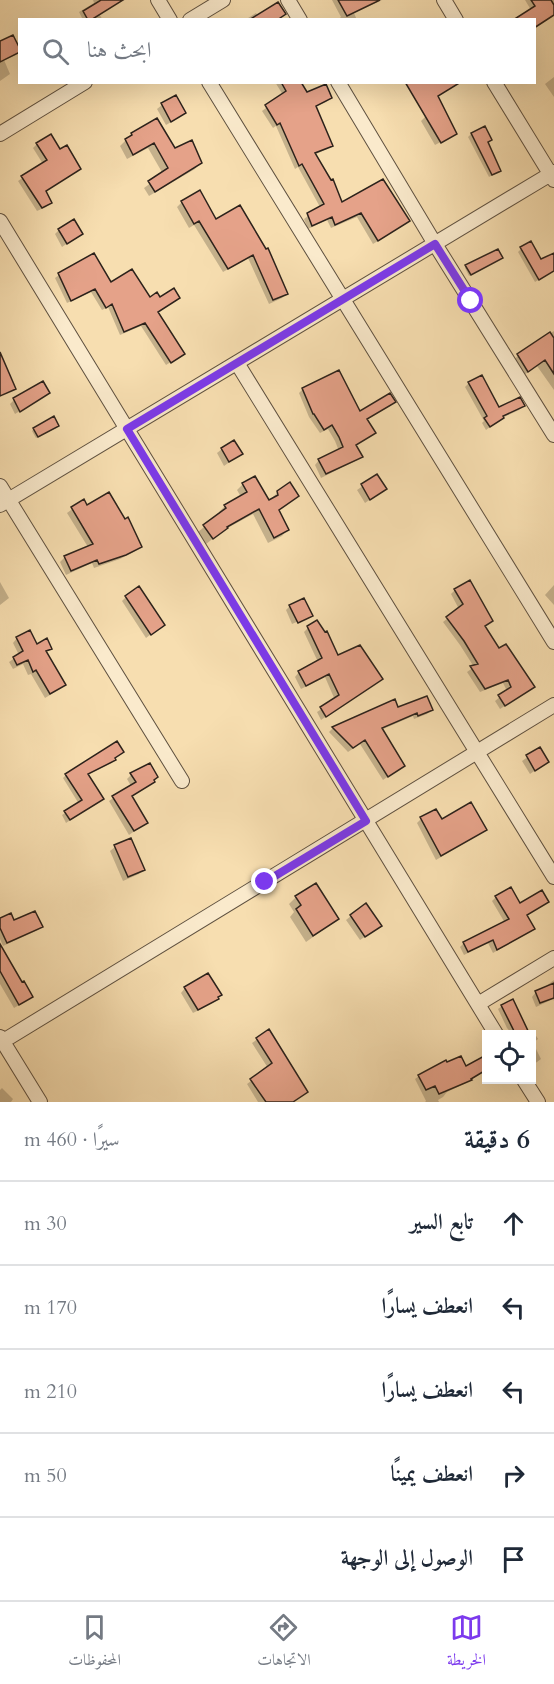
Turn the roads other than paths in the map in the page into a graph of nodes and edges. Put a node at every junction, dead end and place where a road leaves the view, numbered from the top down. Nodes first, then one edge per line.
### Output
1 (158, 0) edge
2 (223, 0) edge
3 (288, 0) edge
4 (444, 0) edge
5 (169, 18) edge
6 (193, 18) edge
7 (299, 18) edge
8 (455, 18) edge
9 (82, 84) edge
10 (210, 84) edge
11 (339, 84) edge
12 (495, 84) edge
13 (0, 134) edge
14 (553, 175) edge
15 (0, 221) edge
16 (435, 244) junction
17 (343, 299) junction
18 (237, 363) junction
19 (127, 429) junction
20 (554, 435) edge
21 (0, 486) edge
22 (4, 503) edge
23 (554, 642) edge
24 (554, 705) edge
25 (477, 752) junction
26 (182, 781) dead end
27 (366, 821) junction
28 (554, 877) edge
29 (554, 958) edge
30 (478, 1004) junction
31 (493, 1030) edge
32 (1, 1040) edge
33 (527, 1084) edge
34 (40, 1102) edge
35 (538, 1102) edge

1 - 5 street
2 - 6 street
3 - 7 street
4 - 8 street
9 - 13 street
10 - 17 street
11 - 16 street
12 - 14 street
14 - 16 street
15 - 19 street
16 - 17 street
16 - 20 street
17 - 18 street
17 - 23 street
18 - 19 street
18 - 25 street
19 - 22 street
19 - 27 street
21 - 22 street
22 - 26 street
24 - 25 street
25 - 27 street
25 - 28 street
27 - 30 street
27 - 32 street
29 - 30 street
30 - 31 street
32 - 34 street
33 - 35 street

